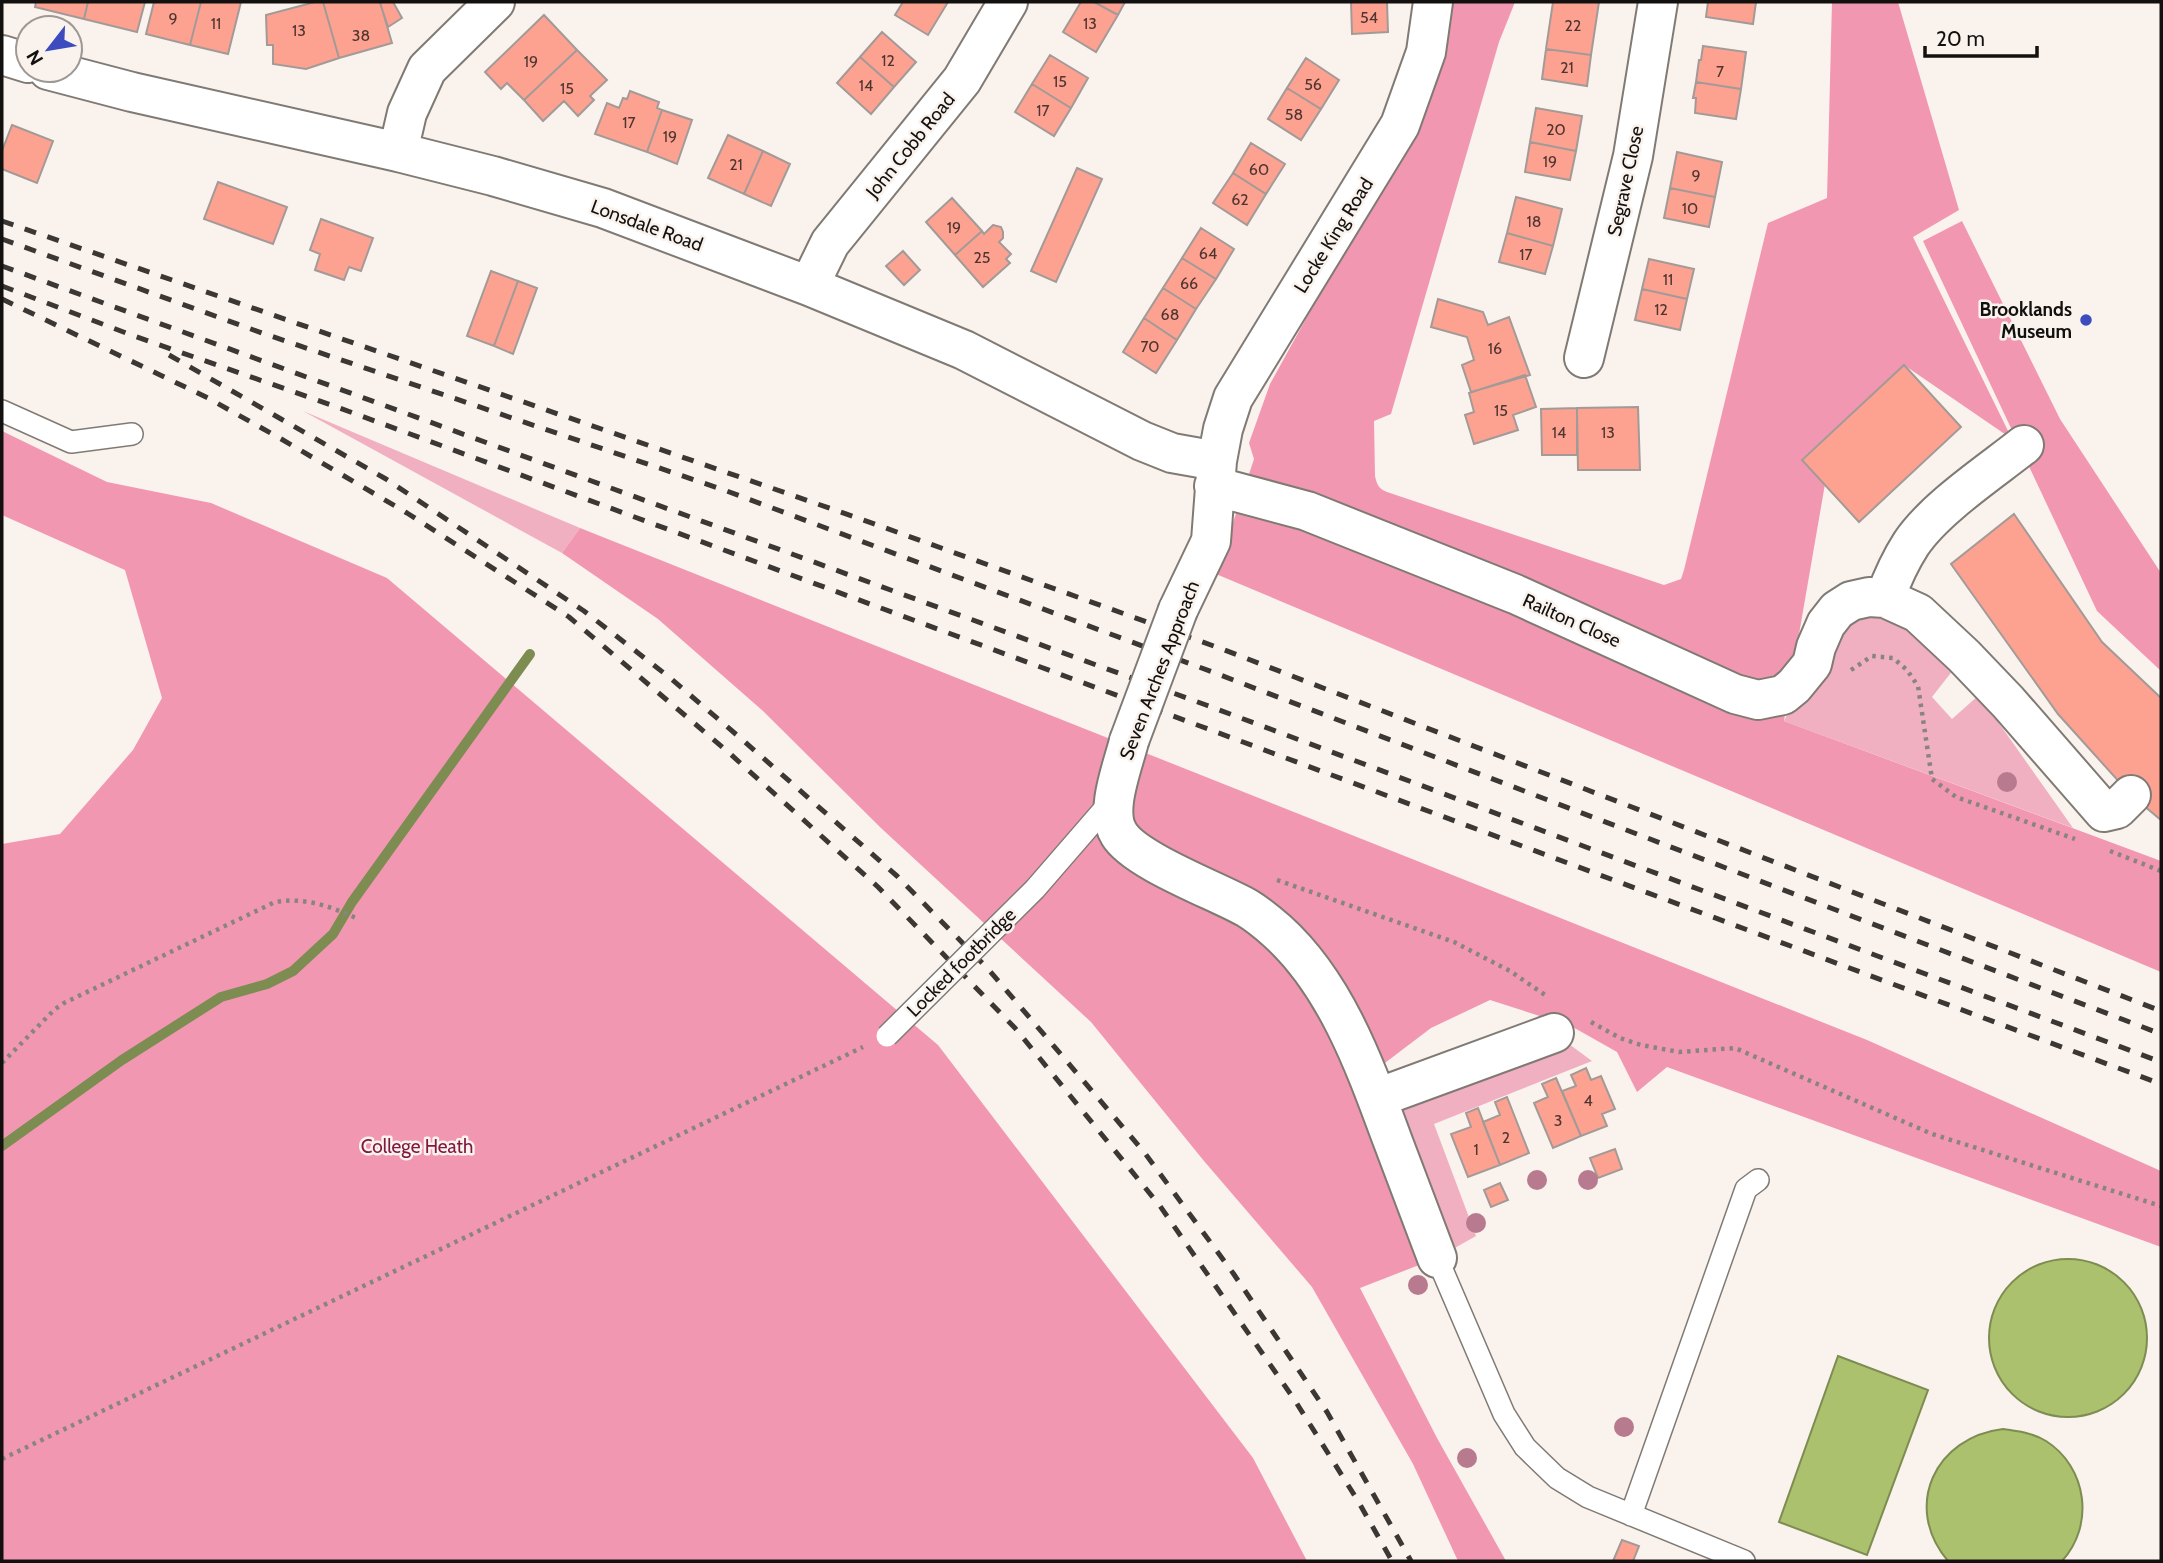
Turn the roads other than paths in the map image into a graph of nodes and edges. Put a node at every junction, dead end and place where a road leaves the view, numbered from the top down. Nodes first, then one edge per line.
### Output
1 (495, 2) edge
2 (1008, 2) edge
3 (1433, 2) edge
4 (1658, 2) edge
5 (84, 79) edge
6 (398, 152) junction
7 (809, 286) junction
8 (1584, 358) dead end
9 (2, 411) edge
10 (132, 434) dead end
11 (2024, 445) dead end
12 (1216, 474) junction
13 (1885, 598) junction
14 (2131, 795) dead end
15 (1115, 797) junction
16 (1554, 1017) road end
17 (887, 1036) road end
18 (1377, 1098) junction
19 (1758, 1180) dead end
20 (1437, 1258) joint
21 (1631, 1516) junction
22 (1744, 1561) edge

1 - 6 street
2 - 7 street, John Cobb Road
3 - 12 street, Locke King Road
4 - 8 street, Segrave Close
5 - 6 street, Lonsdale Road
6 - 7 street, Lonsdale Road
7 - 12 street, Lonsdale Road
9 - 10 lane
11 - 13 street
12 - 13 street, Railton Close
12 - 15 street, Seven Arches Approach, bridge
13 - 14 street, Railton Close
15 - 17 lane, Locked footbridge, bridge
15 - 18 street, Seven Arches Approach
16 - 18 street
18 - 20 street, Seven Arches Approach
19 - 21 lane
20 - 21 lane
21 - 22 lane

